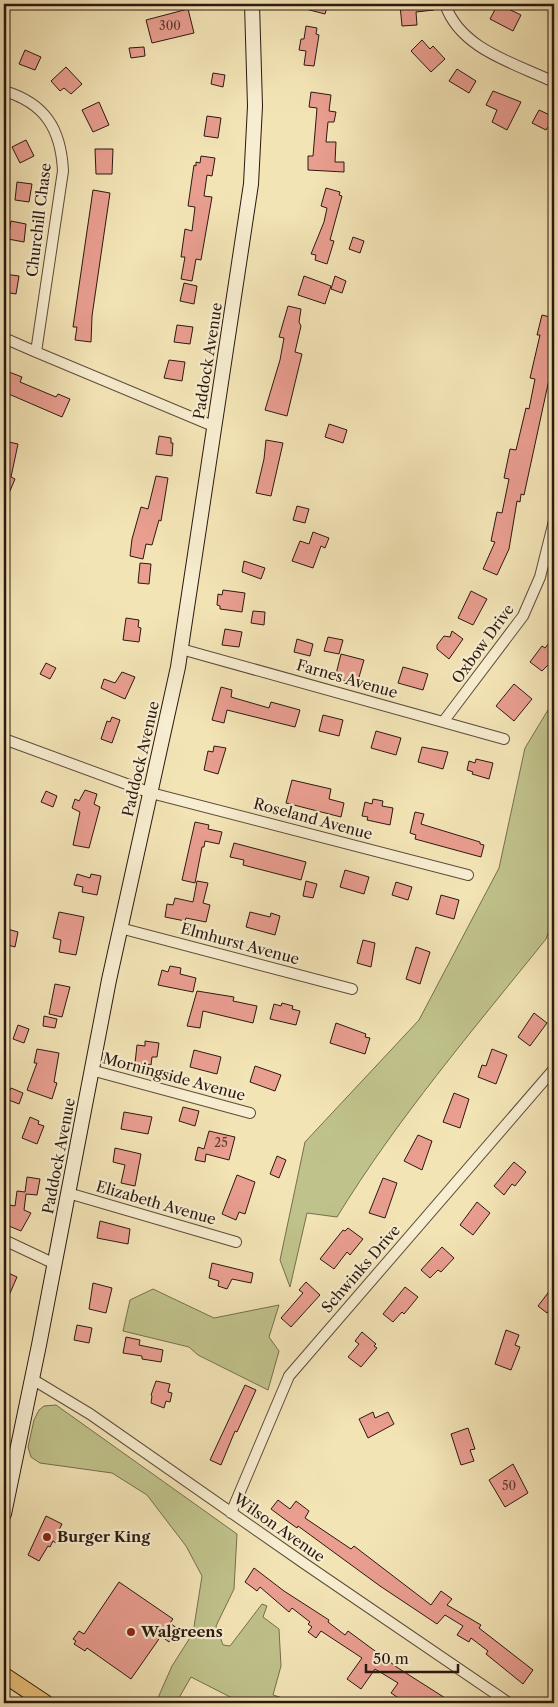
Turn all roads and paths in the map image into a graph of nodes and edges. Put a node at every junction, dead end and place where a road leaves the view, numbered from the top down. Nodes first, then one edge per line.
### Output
1 (252, 4) edge
2 (444, 4) edge
3 (554, 82) edge
4 (4, 91) edge
5 (4, 338) edge
6 (36, 352) junction
7 (213, 426) junction
8 (554, 521) edge
9 (181, 648) junction
10 (443, 722) junction
11 (4, 739) edge
12 (504, 739) dead end
13 (150, 793) junction
14 (468, 875) dead end
15 (120, 928) junction
16 (352, 989) dead end
17 (91, 1070) junction
18 (553, 1073) edge
19 (250, 1113) dead end
20 (68, 1193) junction
21 (4, 1240) edge
22 (236, 1242) dead end
23 (54, 1264) junction
24 (32, 1379) junction
25 (231, 1513) junction
26 (4, 1514) edge
27 (4, 1675) edge
28 (46, 1703) edge
29 (509, 1703) edge

1 - 7 main road, Paddock Avenue
2 - 3 street
4 - 6 street, Churchill Chase
5 - 6 street
6 - 7 street
7 - 9 main road, Paddock Avenue
8 - 10 street, Oxbow Drive
9 - 10 street, Farnes Avenue
9 - 13 main road, Paddock Avenue
10 - 12 street, Farnes Avenue
11 - 13 street, Roseland Avenue
13 - 14 street, Roseland Avenue
13 - 15 main road, Paddock Avenue
15 - 16 street, Elmhurst Avenue
15 - 17 main road, Paddock Avenue
17 - 19 street, Morningside Avenue
17 - 20 main road, Paddock Avenue
18 - 25 street, Schwinks Drive
20 - 22 street, Elizabeth Avenue
20 - 23 main road, Paddock Avenue
21 - 23 street
23 - 24 main road, Paddock Avenue
24 - 25 street, Wilson Avenue
24 - 26 main road, Paddock Avenue
25 - 29 street, Wilson Avenue
27 - 28 main road

